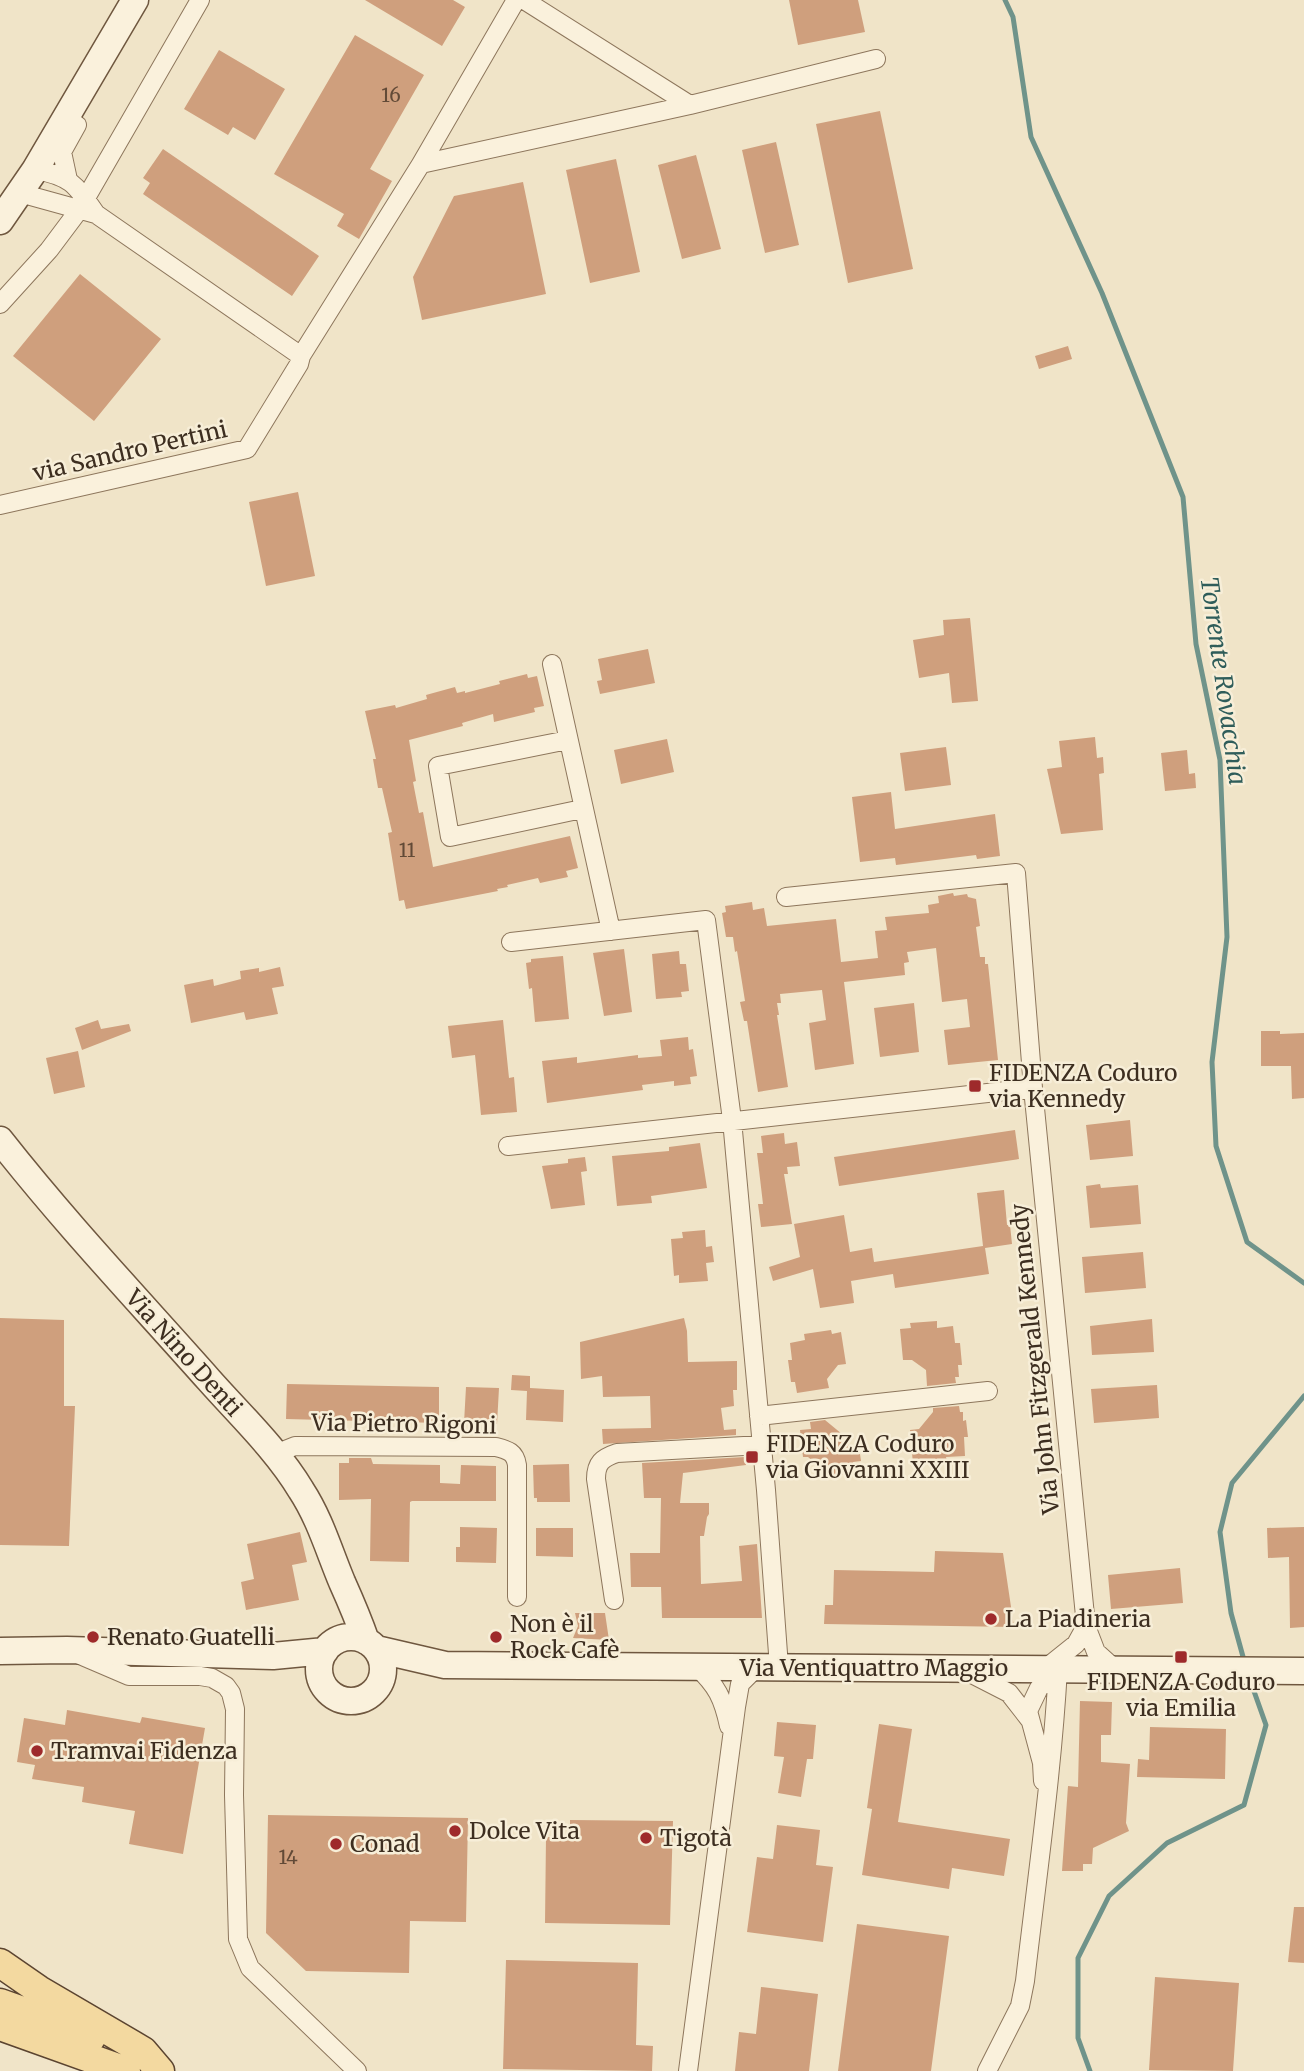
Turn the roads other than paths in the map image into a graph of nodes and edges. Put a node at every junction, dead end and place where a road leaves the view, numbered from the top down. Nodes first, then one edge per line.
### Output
1 (135, 0) edge
2 (200, 0) edge
3 (516, 0) edge
4 (524, 0) edge
5 (876, 59) dead end
6 (92, 76) junction
7 (690, 105) junction
8 (421, 164) junction
9 (35, 170) junction
10 (68, 180) junction
11 (20, 193) junction
12 (87, 207) junction
13 (0, 221) edge
14 (0, 304) edge
15 (301, 356) junction
16 (0, 505) edge
17 (552, 664) dead end
18 (568, 740) junction
19 (582, 809) junction
20 (786, 897) dead end
21 (611, 931) junction
22 (511, 942) dead end
23 (1033, 1088) junction
24 (732, 1120) junction
25 (0, 1140) edge
26 (508, 1146) dead end
27 (988, 1391) dead end
28 (759, 1416) junction
29 (762, 1445) junction
30 (275, 1454) junction
31 (342, 1582) junction
32 (517, 1597) dead end
33 (614, 1600) dead end
34 (1086, 1626) junction
35 (371, 1645) junction
36 (326, 1649) junction
37 (67, 1650) junction
38 (0, 1651) edge
39 (273, 1656) junction
40 (445, 1665) junction
41 (696, 1666) junction
42 (768, 1667) junction
43 (961, 1668) junction
44 (1051, 1669) junction
45 (1116, 1670) junction
46 (1304, 1671) edge
47 (380, 1683) junction
48 (325, 1688) junction
49 (1030, 1720) junction
50 (732, 1736) junction
51 (1045, 1798) junction
52 (0, 1963) edge
53 (0, 2003) edge
54 (0, 2026) edge
55 (126, 2071) edge
56 (152, 2071) edge
57 (160, 2071) edge
58 (357, 2071) edge
59 (688, 2071) edge
60 (987, 2071) edge

1 - 6 main road
2 - 12 street
3 - 8 street, via Sandro Pertini
4 - 7 street
5 - 7 street
6 - 9 main road
6 - 10 street
7 - 8 street
8 - 15 street, via Sandro Pertini
9 - 10 street
9 - 11 main road
10 - 12 street
11 - 12 street
11 - 13 main road
12 - 14 street
12 - 15 street
15 - 16 street, via Sandro Pertini
17 - 18 street
18 - 19 street
18 - 19 street
19 - 21 street
20 - 23 street, Via John Fitzgerald Kennedy
21 - 22 street
21 - 24 street
23 - 24 street
23 - 34 street, Via John Fitzgerald Kennedy
24 - 26 street
24 - 28 street
25 - 30 main road, Via Nino Denti
27 - 28 street
28 - 29 street
29 - 33 street
29 - 42 street
30 - 31 main road, Via Nino Denti
30 - 32 street, Via Pietro Rigoni
31 - 35 main road, Via Nino Denti
31 - 36 main road, Via Nino Denti
34 - 44 street
34 - 45 street, Via John Fitzgerald Kennedy
35 - 36 main road
35 - 40 main road
35 - 47 main road
36 - 39 main road
36 - 48 main road
37 - 38 main road
37 - 39 main road
37 - 58 street
39 - 48 main road
40 - 41 main road, Via Ventiquattro Maggio
40 - 47 main road
41 - 42 main road, Via Ventiquattro Maggio
41 - 50 street
42 - 43 main road, Via Ventiquattro Maggio
42 - 50 street
43 - 44 main road, Via Ventiquattro Maggio
43 - 49 street
44 - 45 main road, Via Ventiquattro Maggio
44 - 49 street
44 - 51 street
45 - 46 main road, Via Ventiquattro Maggio
47 - 48 main road
49 - 51 street
50 - 59 street
51 - 60 street
52 - 57 main road
53 - 56 main road
54 - 55 main road

